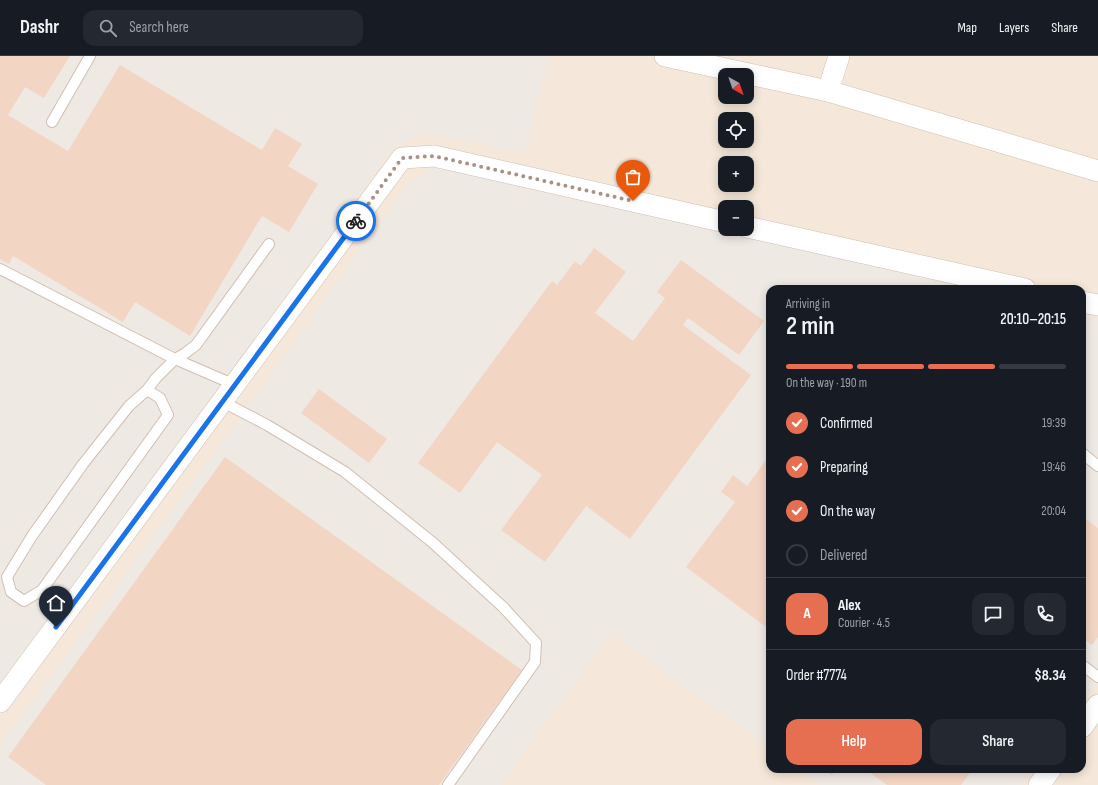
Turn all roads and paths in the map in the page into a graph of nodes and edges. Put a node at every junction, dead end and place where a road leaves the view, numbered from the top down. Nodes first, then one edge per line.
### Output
1 (90, 56) edge
2 (665, 56) edge
3 (839, 56) edge
4 (828, 91) junction
5 (52, 122) dead end
6 (1098, 171) edge
7 (718, 220) edge
8 (754, 229) edge
9 (269, 244) dead end
10 (0, 269) edge
11 (1007, 285) edge
12 (176, 359) junction
13 (235, 386) junction
14 (147, 390) junction
15 (223, 402) junction
16 (1086, 456) edge
17 (1098, 466) edge
18 (1086, 668) edge
19 (1098, 677) edge
20 (0, 702) edge
21 (1098, 705) edge
22 (1086, 722) edge
23 (1048, 773) edge
24 (448, 785) edge
25 (1039, 785) edge

1 - 5 lane
2 - 4 street
3 - 4 street
4 - 6 street
7 - 13 street
8 - 11 street
9 - 12 lane
10 - 12 lane
12 - 13 lane
12 - 14 lane
13 - 15 street
14 - 14 lane
15 - 20 street
15 - 24 lane
16 - 17 lane
18 - 19 lane
21 - 22 street
23 - 25 street

